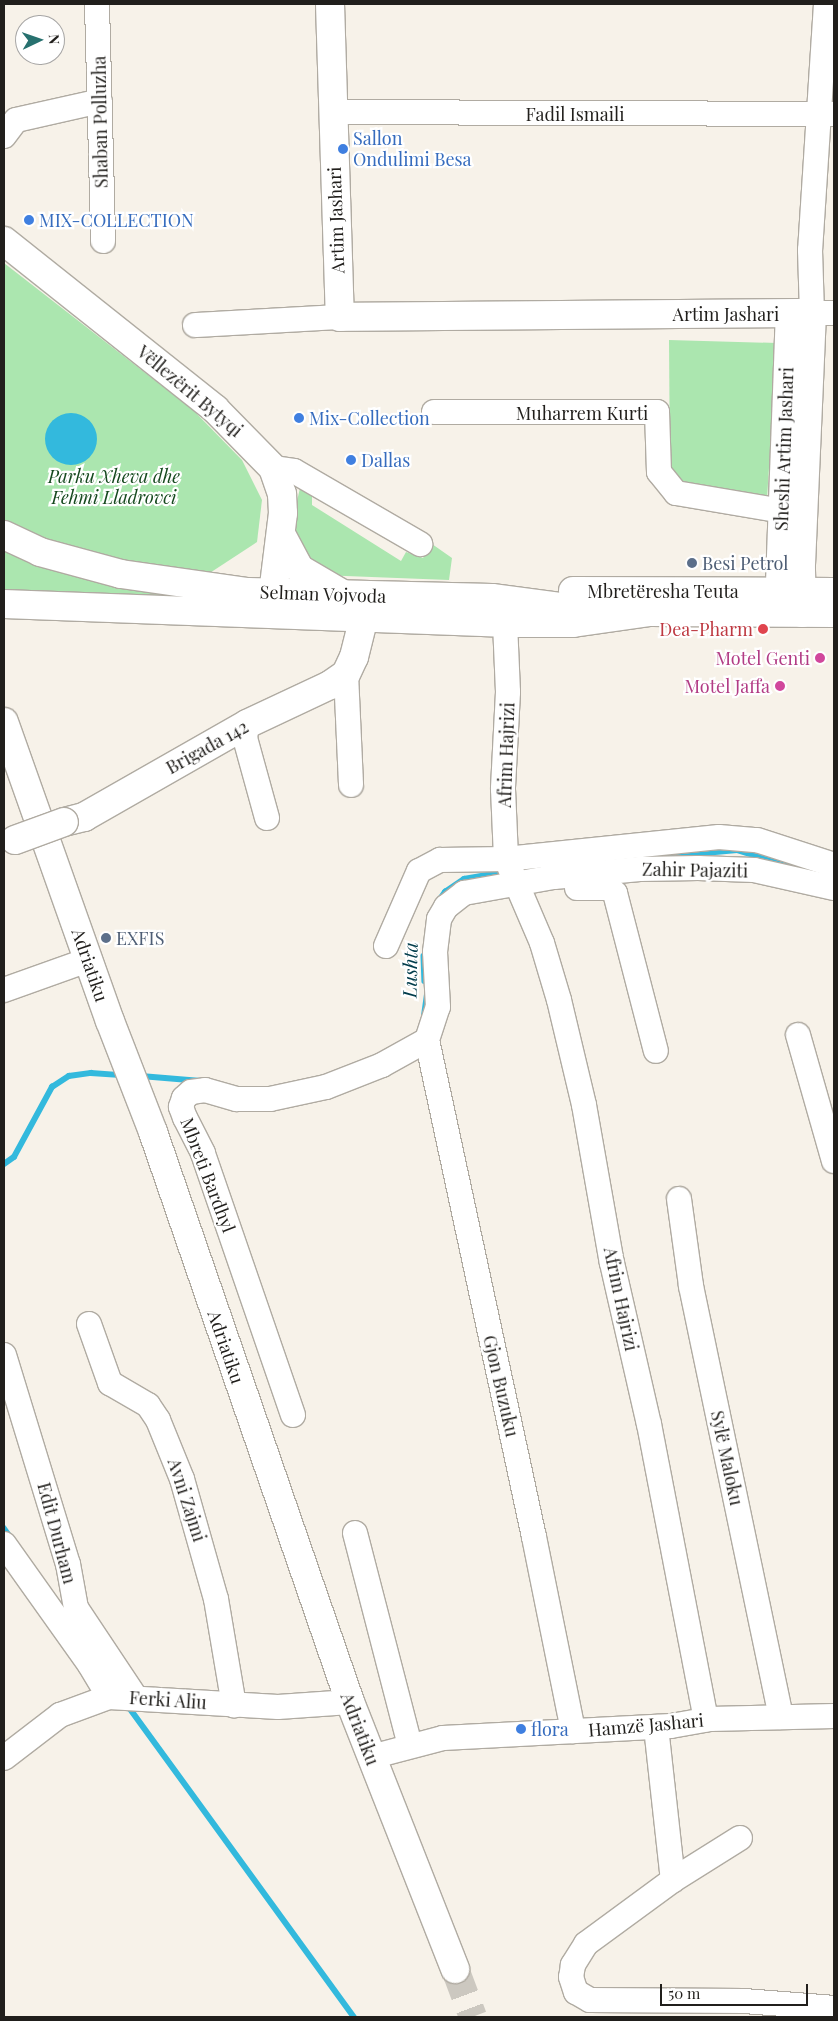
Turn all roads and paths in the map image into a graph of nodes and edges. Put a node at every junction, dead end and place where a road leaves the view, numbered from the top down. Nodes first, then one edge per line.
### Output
1 (97, 4) edge
2 (330, 4) edge
3 (826, 4) edge
4 (100, 101) junction
5 (332, 112) junction
6 (826, 114) edge
7 (4, 136) edge
8 (4, 241) edge
9 (103, 241) dead end
10 (812, 313) edge
11 (340, 317) junction
12 (195, 325) dead end
13 (434, 412) dead end
14 (272, 468) junction
15 (782, 511) junction
16 (281, 534) junction
17 (4, 535) edge
18 (420, 544) dead end
19 (834, 592) edge
20 (273, 593) junction
21 (345, 595) junction
22 (492, 598) junction
23 (790, 602) junction
24 (5, 606) edge
25 (650, 612) junction
26 (834, 613) edge
27 (364, 620) junction
28 (505, 623) junction
29 (346, 674) junction
30 (4, 722) edge
31 (247, 724) junction
32 (352, 785) dead end
33 (267, 818) dead end
34 (718, 836) junction
35 (10, 842) edge
36 (506, 858) junction
37 (834, 865) edge
38 (721, 868) junction
39 (554, 878) junction
40 (516, 884) junction
41 (834, 888) edge
42 (386, 946) dead end
43 (88, 960) junction
44 (4, 990) edge
45 (798, 1036) dead end
46 (427, 1040) junction
47 (656, 1051) dead end
48 (828, 1119) edge
49 (834, 1161) edge
50 (680, 1199) dead end
51 (89, 1324) dead end
52 (4, 1355) edge
53 (293, 1415) dead end
54 (355, 1533) dead end
55 (4, 1544) edge
56 (122, 1697) junction
57 (350, 1702) junction
58 (234, 1705) junction
59 (781, 1716) junction
60 (834, 1716) edge
61 (706, 1720) junction
62 (656, 1727) junction
63 (573, 1731) junction
64 (410, 1745) junction
65 (371, 1757) junction
66 (4, 1758) edge
67 (740, 1838) dead end
68 (674, 1880) junction
69 (455, 1969) tunnel mouth
70 (834, 2008) edge

1 - 4 street, Shaban Polluzha
2 - 5 main road, Artim Jashari
3 - 6 street
4 - 7 street
4 - 9 street, Shaban Polluzha
5 - 6 street, Fadil Ismaili
5 - 11 main road, Artim Jashari
6 - 10 street
8 - 14 main road, Vëllezërit Bytyqi
10 - 11 main road, Artim Jashari
10 - 15 main road, Sheshi Artim Jashari
10 - 23 main road
11 - 12 street, Artim Jashari
13 - 15 street, Muharrem Kurti
14 - 16 main road, Vëllezërit Bytyqi
14 - 18 street
15 - 23 main road, Sheshi Artim Jashari
16 - 20 main road, Vëllezërit Bytyqi
16 - 21 main road
17 - 20 main road, Selman Vojvoda
19 - 23 main road, Mbretëresha Teuta
20 - 21 main road, Selman Vojvoda
21 - 22 main road, Selman Vojvoda
22 - 23 main road, Mbretëresha Teuta
22 - 25 main road, Selman Vojvoda
23 - 25 main road, Mbretëresha Teuta
23 - 26 main road, Mbretëresha Teuta
24 - 27 main road
25 - 28 main road
27 - 28 main road
27 - 29 main road
28 - 36 street, Afrim Hajrizi
29 - 31 main road, Brigada 142
29 - 32 street
30 - 43 main road, Adriatiku
31 - 33 street
31 - 35 main road, Brigada 142, bridge
34 - 36 street
34 - 37 street
34 - 38 street
36 - 40 street, Afrim Hajrizi
36 - 42 street
38 - 39 street, Zahir Pajaziti
38 - 41 street, Zahir Pajaziti
39 - 40 street
39 - 47 street
40 - 46 street
40 - 61 street, Afrim Hajrizi
43 - 44 street
43 - 57 main road, Adriatiku
45 - 48 street
46 - 53 street, Mbreti Bardhyl
46 - 63 street, Gjon Buzuku
48 - 49 street
50 - 59 street, Sylë Maloku
51 - 58 street, Avni Zajmi
52 - 56 street, Edit Durham
54 - 64 street
55 - 56 street
56 - 58 street, Ferki Aliu
56 - 66 street, Ferki Aliu
57 - 58 street, Ferki Aliu
57 - 65 main road, Adriatiku
59 - 60 street, Hamzë Jashari
59 - 61 street, Hamzë Jashari
61 - 62 street, Hamzë Jashari
62 - 63 street, Hamzë Jashari
62 - 68 street
63 - 64 street, Hamzë Jashari
64 - 65 street, Hamzë Jashari
65 - 69 main road, Adriatiku
67 - 68 street
68 - 70 street

